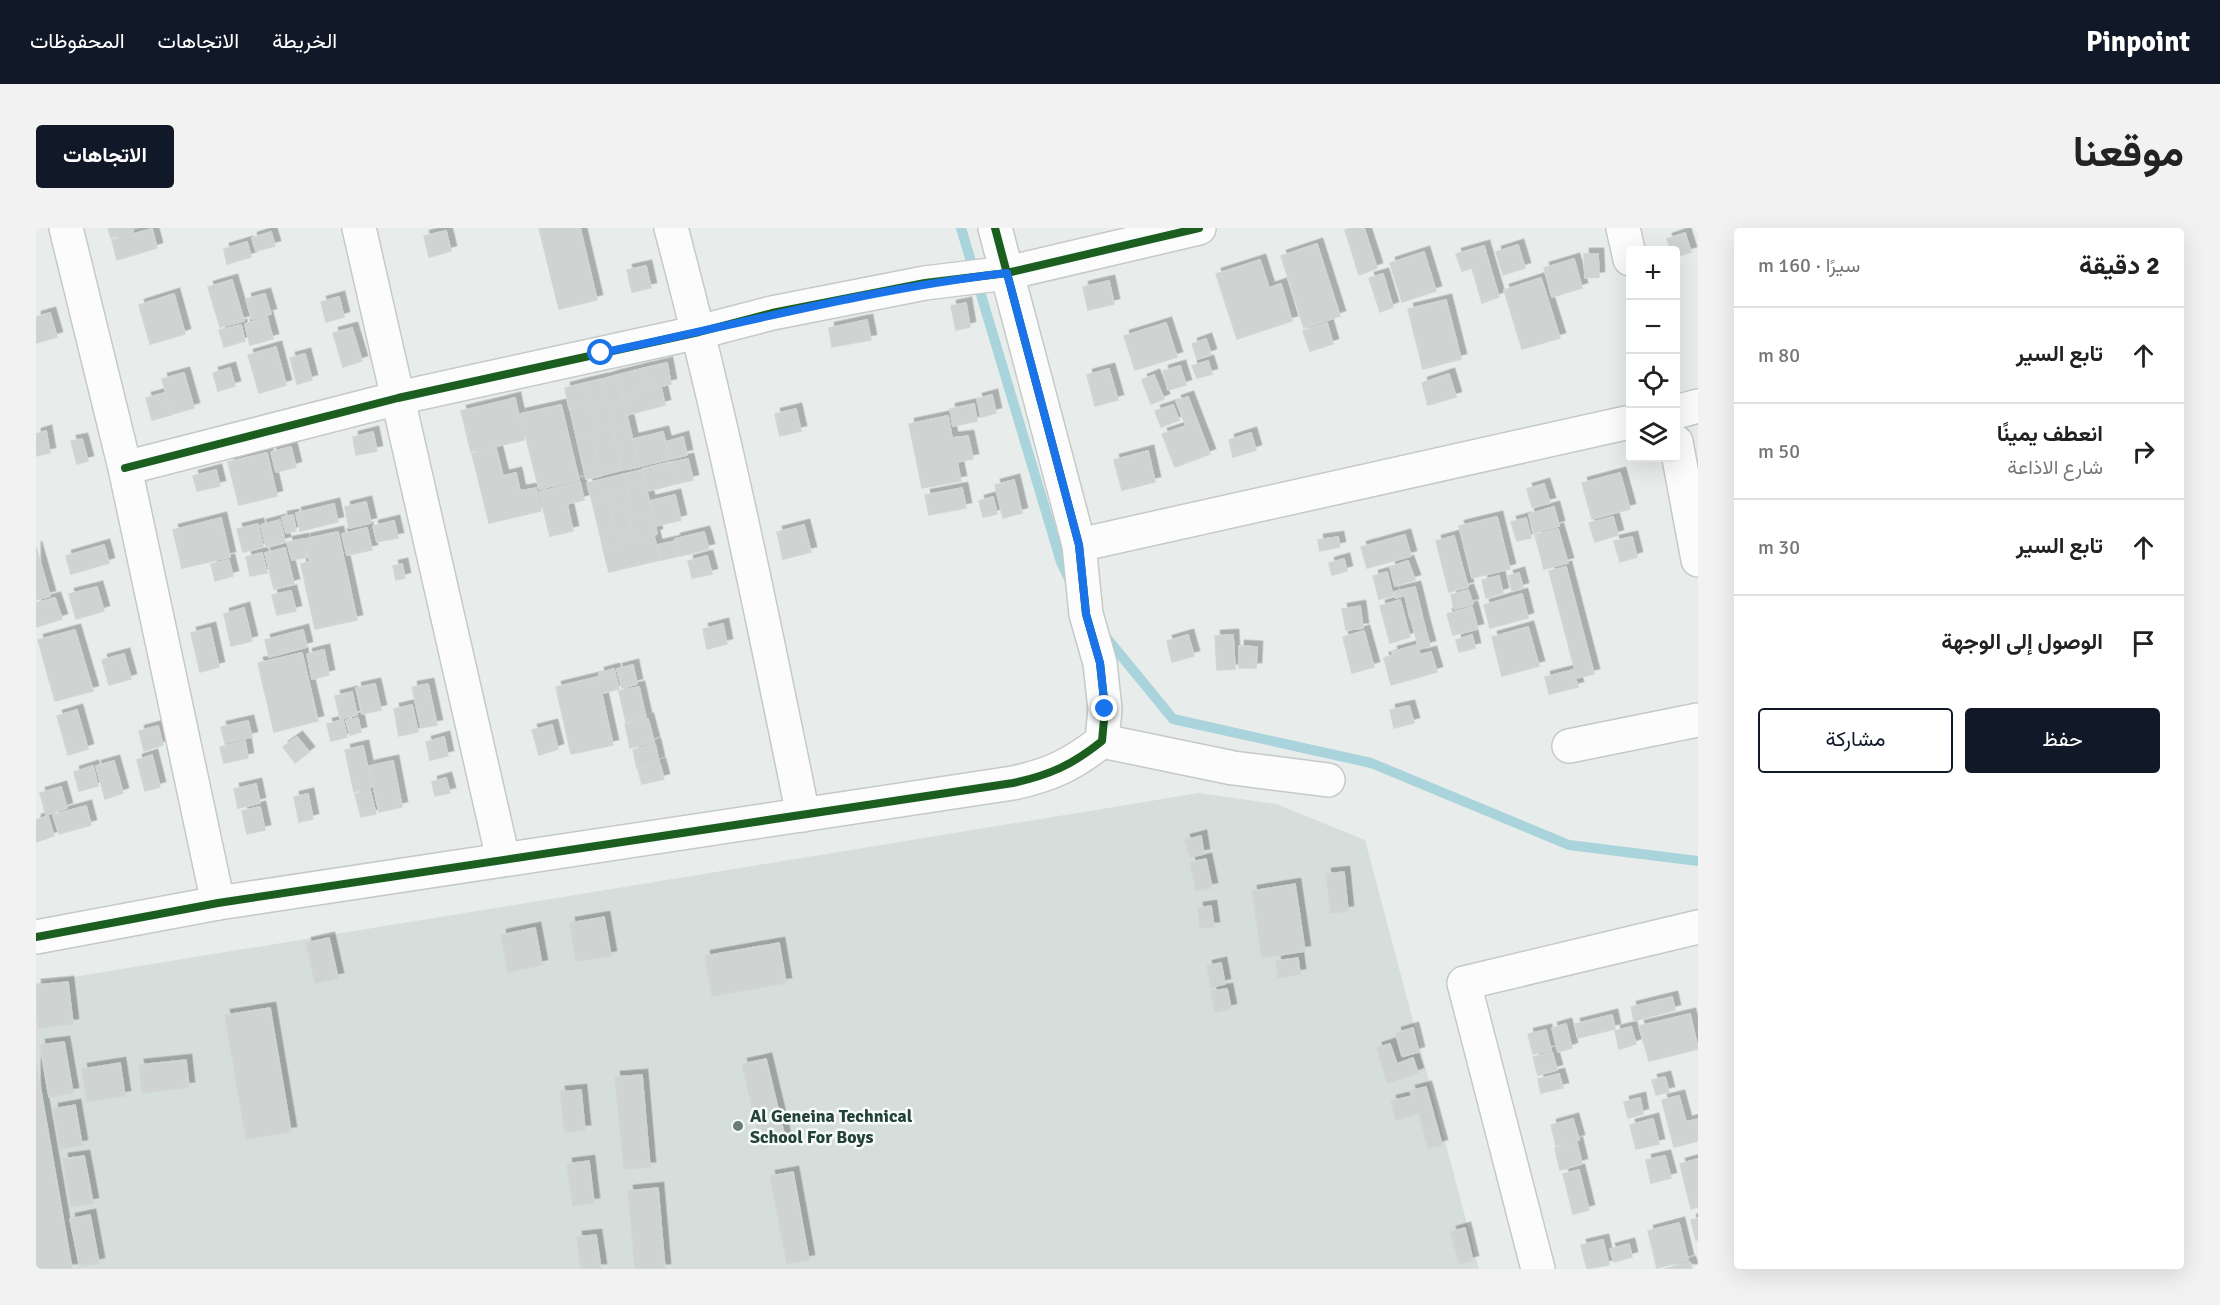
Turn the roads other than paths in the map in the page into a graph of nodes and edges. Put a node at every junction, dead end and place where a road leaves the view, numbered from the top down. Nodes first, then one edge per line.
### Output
1 (66, 228) edge
2 (359, 228) edge
3 (671, 228) edge
4 (995, 228) edge
5 (1199, 228) edge
6 (1623, 228) edge
7 (1627, 246) edge
8 (1007, 273) junction
9 (699, 332) junction
10 (398, 398) junction
11 (1698, 406) edge
12 (1680, 411) edge
13 (1626, 423) edge
14 (1680, 462) edge
15 (125, 468) junction
16 (1079, 545) junction
17 (1698, 560) edge
18 (1698, 720) edge
19 (1102, 741) junction
20 (1569, 746) dead end
21 (1328, 780) dead end
22 (803, 815) junction
23 (503, 860) junction
24 (218, 903) junction
25 (1698, 927) edge
26 (36, 937) edge
27 (1538, 1269) edge

1 - 15 street
2 - 10 street
3 - 9 street
4 - 8 street
5 - 8 street
6 - 7 street
8 - 9 street
8 - 16 street
9 - 10 street
9 - 22 street
10 - 15 street
10 - 23 street
11 - 12 street
13 - 16 street
14 - 17 street
15 - 24 street
16 - 19 street
18 - 20 street
19 - 21 street
19 - 22 street
22 - 23 street
23 - 24 street
24 - 26 street
25 - 27 street

